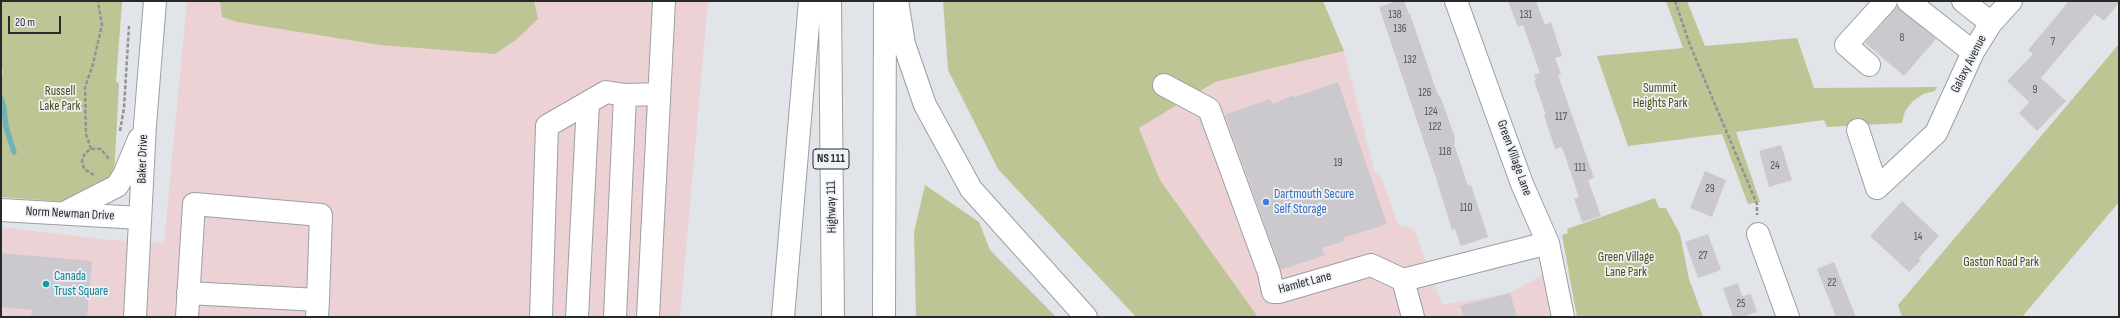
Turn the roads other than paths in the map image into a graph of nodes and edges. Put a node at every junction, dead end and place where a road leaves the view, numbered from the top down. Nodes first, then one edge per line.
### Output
1 (155, 1) edge
2 (664, 1) edge
3 (810, 1) edge
4 (830, 1) edge
5 (884, 1) edge
6 (897, 1) edge
7 (1456, 1) edge
8 (1886, 1) edge
9 (1908, 1) edge
10 (1963, 1) edge
11 (2011, 1) edge
12 (1991, 22) junction
13 (1973, 52) junction
14 (1869, 65) dead end
15 (1164, 85) dead end
16 (659, 94) junction
17 (625, 95) junction
18 (588, 103) junction
19 (145, 125) junction
20 (1858, 130) dead end
21 (1, 210) edge
22 (63, 214) junction
23 (140, 218) junction
24 (1758, 234) road end
25 (1548, 243) junction
26 (1403, 280) junction
27 (188, 293) junction
28 (318, 309) edge
29 (135, 317) edge
30 (187, 317) edge
31 (542, 317) edge
32 (577, 317) edge
33 (615, 317) edge
34 (648, 317) edge
35 (783, 317) edge
36 (833, 317) edge
37 (884, 317) edge
38 (1086, 317) edge
39 (1414, 317) edge
40 (1563, 317) edge
41 (1788, 317) edge

1 - 19 main road, Baker Drive
2 - 16 main road
3 - 35 main road
4 - 36 main road, Highway 111 / NS 111
5 - 37 main road
6 - 38 main road
7 - 25 main road, Green Village Lane
8 - 14 main road
9 - 13 main road
10 - 12 main road
11 - 12 main road, Galaxy Avenue
12 - 13 main road, Galaxy Avenue
13 - 20 main road, Galaxy Avenue
15 - 26 main road, Hamlet Lane
16 - 17 main road
16 - 34 main road
17 - 18 main road
17 - 33 main road
18 - 31 main road
18 - 32 main road
19 - 22 main road
19 - 23 main road, Baker Drive
21 - 22 main road, Norm Newman Drive
22 - 23 main road, Norm Newman Drive
23 - 29 main road, Baker Drive
24 - 41 main road
25 - 26 main road
25 - 40 main road, Green Village Lane
26 - 39 main road
27 - 28 main road
27 - 28 main road
27 - 30 main road

